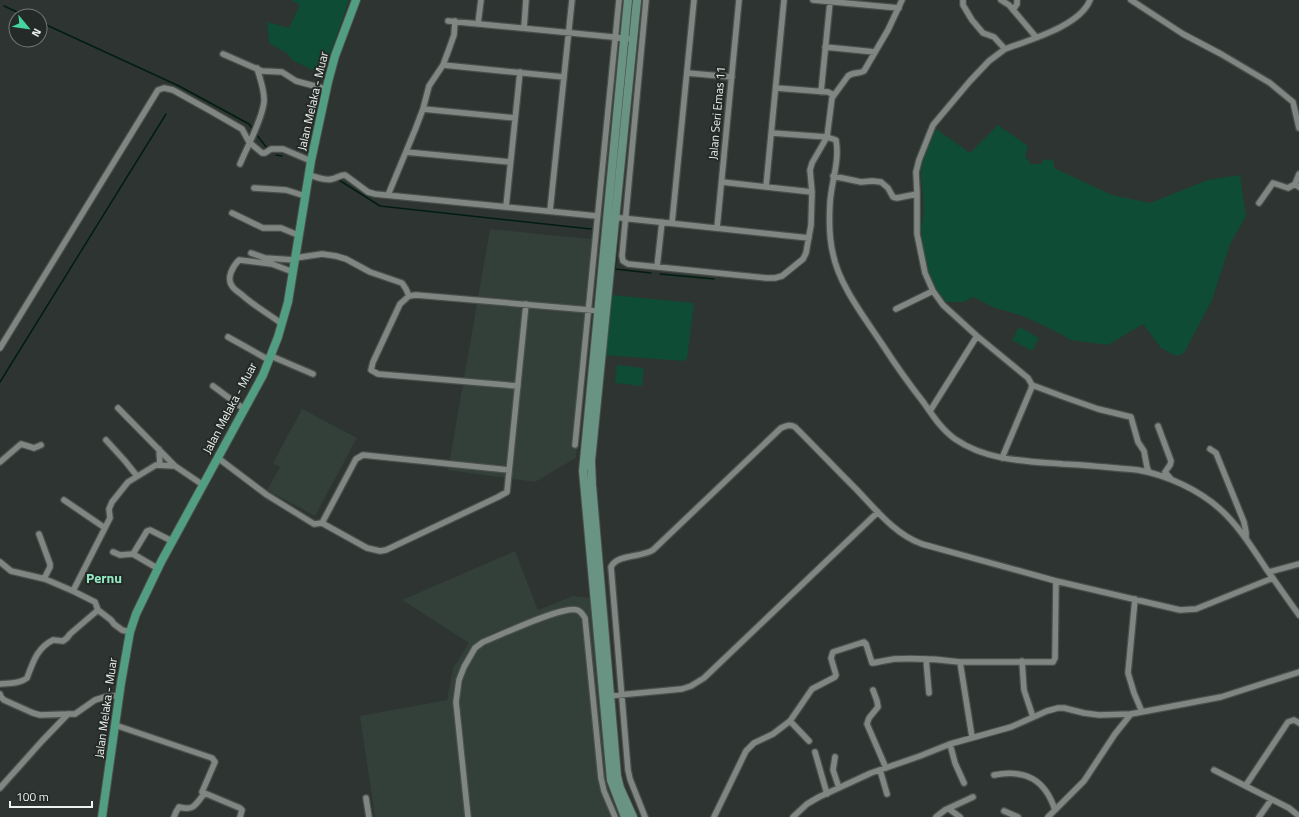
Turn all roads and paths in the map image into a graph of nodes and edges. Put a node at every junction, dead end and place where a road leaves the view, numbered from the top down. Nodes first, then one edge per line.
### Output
1 (356, 0) edge
2 (481, 0) edge
3 (526, 0) edge
4 (572, 0) edge
5 (619, 0) edge
6 (628, 0) edge
7 (637, 0) edge
8 (646, 0) edge
9 (694, 0) edge
10 (739, 0) edge
11 (784, 0) edge
12 (813, 0) edge
13 (902, 0) edge
14 (963, 0) edge
15 (1001, 0) edge
16 (1017, 0) edge
17 (1090, 0) edge
18 (1131, 0) edge
19 (830, 2) junction
20 (899, 8) junction
21 (1013, 10) junction
22 (448, 21) dead end
23 (455, 21) junction
24 (478, 24) junction
25 (524, 28) junction
26 (569, 32) junction
27 (615, 37) junction
28 (1036, 37) junction
29 (624, 38) junction
30 (633, 38) junction
31 (826, 47) junction
32 (1005, 49) junction
33 (876, 52) junction
34 (223, 54) dead end
35 (443, 65) junction
36 (257, 68) junction
37 (520, 72) junction
38 (687, 73) junction
39 (564, 77) junction
40 (732, 77) junction
41 (776, 88) junction
42 (326, 89) junction
43 (821, 92) junction
44 (834, 95) junction
45 (423, 109) junction
46 (515, 118) junction
47 (1299, 128) edge
48 (772, 133) junction
49 (827, 138) junction
50 (250, 140) junction
51 (406, 152) junction
52 (312, 161) junction
53 (510, 162) junction
54 (240, 164) dead end
55 (1299, 174) edge
56 (309, 175) junction
57 (833, 176) junction
58 (722, 182) junction
59 (1297, 185) edge
60 (766, 187) junction
61 (254, 188) dead end
62 (812, 192) junction
63 (917, 194) junction
64 (388, 195) junction
65 (305, 196) junction
66 (1259, 203) dead end
67 (506, 207) junction
68 (550, 211) junction
69 (232, 213) dead end
70 (597, 216) junction
71 (607, 216) junction
72 (616, 217) junction
73 (625, 218) junction
74 (662, 222) junction
75 (672, 223) junction
76 (717, 228) junction
77 (298, 235) junction
78 (809, 238) junction
79 (251, 253) dead end
80 (295, 259) junction
81 (657, 267) junction
82 (293, 272) junction
83 (933, 291) junction
84 (409, 296) junction
85 (526, 304) junction
86 (896, 309) dead end
87 (588, 310) junction
88 (597, 310) junction
89 (606, 311) junction
90 (282, 324) junction
91 (978, 336) junction
92 (228, 337) dead end
93 (0, 348) edge
94 (270, 358) junction
95 (313, 374) dead end
96 (1032, 385) junction
97 (213, 386) dead end
98 (518, 386) junction
99 (118, 408) dead end
100 (244, 409) junction
101 (930, 411) junction
102 (1158, 426) dead end
103 (106, 440) dead end
104 (41, 445) dead end
105 (575, 445) dead end
106 (159, 448) junction
107 (1210, 449) dead end
108 (218, 458) junction
109 (1002, 458) junction
110 (0, 462) edge
111 (160, 465) junction
112 (175, 466) junction
113 (509, 470) junction
114 (1149, 472) junction
115 (137, 476) junction
116 (1173, 481) junction
117 (203, 485) junction
118 (64, 500) dead end
119 (878, 512) junction
120 (322, 523) junction
121 (105, 528) junction
122 (38, 534) dead end
123 (1246, 538) junction
124 (172, 541) junction
125 (113, 552) dead end
126 (133, 554) junction
127 (0, 562) edge
128 (1299, 564) edge
129 (157, 568) junction
130 (1269, 572) junction
131 (1273, 578) junction
132 (44, 579) junction
133 (1056, 581) junction
134 (73, 591) junction
135 (1135, 599) junction
136 (98, 610) junction
137 (1299, 615) edge
138 (126, 631) junction
139 (926, 659) junction
140 (1022, 661) junction
141 (960, 662) junction
142 (1299, 672) edge
143 (0, 684) edge
144 (874, 690) dead end
145 (929, 693) dead end
146 (0, 694) edge
147 (622, 694) junction
148 (119, 696) junction
149 (607, 696) junction
150 (1142, 712) junction
151 (68, 714) junction
152 (1131, 714) junction
153 (1033, 717) junction
154 (790, 721) junction
155 (1299, 723) edge
156 (115, 724) junction
157 (972, 737) junction
158 (809, 741) dead end
159 (950, 744) junction
160 (815, 752) dead end
161 (836, 757) dead end
162 (886, 768) junction
163 (880, 770) junction
164 (1214, 770) dead end
165 (994, 775) dead end
166 (964, 783) dead end
167 (1246, 785) junction
168 (0, 788) edge
169 (839, 788) junction
170 (204, 794) junction
171 (827, 794) junction
172 (887, 794) dead end
173 (972, 797) dead end
174 (366, 798) dead end
175 (1272, 800) junction
176 (949, 809) junction
177 (1056, 810) junction
178 (1004, 811) dead end
179 (1299, 816) edge
180 (102, 817) edge
181 (174, 817) edge
182 (240, 817) edge
183 (369, 817) edge
184 (468, 817) edge
185 (615, 817) edge
186 (625, 817) edge
187 (633, 817) edge
188 (645, 817) edge
189 (714, 817) edge
190 (793, 817) edge
191 (936, 817) edge
192 (960, 817) edge
193 (1018, 817) edge
194 (1048, 817) edge
195 (1259, 817) edge

1 - 42 main road, Jalan Melaka - Muar
2 - 24 street
3 - 25 street
4 - 26 street
5 - 27 street
6 - 29 street
7 - 30 street
8 - 73 street
9 - 38 street
10 - 40 street, Jalan Seri Emas 11
11 - 41 street
12 - 19 street
13 - 20 street
14 - 32 street
15 - 21 street
16 - 21 street
17 - 28 street
18 - 47 street
19 - 20 street
19 - 31 street
20 - 33 street
21 - 28 street
22 - 23 street
23 - 24 street
23 - 35 street
24 - 25 street
25 - 26 street
26 - 27 street
26 - 39 street
27 - 29 street
27 - 70 street
28 - 32 street
29 - 30 street
29 - 71 street
30 - 72 street
31 - 33 street
31 - 43 street
32 - 63 street
33 - 44 street
34 - 36 street
35 - 37 street
35 - 45 street
36 - 42 street
36 - 50 street
37 - 39 street
37 - 46 street
38 - 40 street
38 - 75 street
39 - 68 street
40 - 58 street, Jalan Seri Emas 11
41 - 43 street
41 - 48 street
42 - 52 main road, Jalan Melaka - Muar
43 - 44 street
44 - 49 street
45 - 46 street
45 - 51 street
46 - 53 street
48 - 49 street
48 - 60 street
49 - 57 street
49 - 62 street
50 - 52 street
50 - 54 street
50 - 93 street
51 - 53 street
51 - 64 street
52 - 56 main road, Jalan Melaka - Muar
53 - 67 street
55 - 59 street
56 - 64 street
56 - 65 main road, Jalan Melaka - Muar
57 - 63 street
57 - 101 street
58 - 60 street
58 - 76 street, Jalan Seri Emas 11
59 - 66 street
60 - 62 street
61 - 65 street
62 - 78 street
63 - 83 street
64 - 67 street
65 - 77 main road, Jalan Melaka - Muar
67 - 68 street
68 - 70 street
69 - 77 street
70 - 87 street
71 - 72 street
71 - 88 street
72 - 73 street
72 - 89 street
73 - 74 street
73 - 81 street
74 - 75 street
74 - 81 street
75 - 76 street
76 - 78 street
77 - 80 main road, Jalan Melaka - Muar
78 - 81 street
79 - 80 street
80 - 82 main road, Jalan Melaka - Muar
80 - 84 street
82 - 90 main road, Jalan Melaka - Muar
82 - 90 street
83 - 86 street
83 - 91 street
84 - 85 street
84 - 98 street
85 - 87 street
85 - 98 street
87 - 88 street
87 - 105 street
88 - 89 street
88 - 149 street
89 - 149 street
90 - 94 main road, Jalan Melaka - Muar
91 - 96 street
91 - 101 street
92 - 94 street
94 - 95 street
94 - 100 main road, Jalan Melaka - Muar
96 - 109 street
96 - 114 street
97 - 100 street
98 - 113 street
99 - 106 street
100 - 108 main road, Jalan Melaka - Muar
101 - 109 street
102 - 116 street
103 - 115 street
104 - 110 street
106 - 111 street
106 - 112 street
107 - 123 street
108 - 117 main road, Jalan Melaka - Muar
108 - 120 street
109 - 114 street
111 - 112 street
111 - 115 street
112 - 117 street
113 - 120 street
113 - 120 street
114 - 116 street
115 - 121 street
116 - 123 street
117 - 124 main road, Jalan Melaka - Muar
118 - 121 street
119 - 133 street
119 - 147 street
119 - 147 street
121 - 134 street
122 - 132 street
123 - 130 street
124 - 126 street
124 - 129 main road, Jalan Melaka - Muar
125 - 126 street
126 - 129 street
127 - 132 street
128 - 130 street
129 - 138 main road, Jalan Melaka - Muar
130 - 131 street
131 - 135 street
131 - 137 street
132 - 134 street
133 - 135 street
133 - 140 street
134 - 136 street
135 - 150 street
136 - 138 street
136 - 143 street
138 - 148 main road, Jalan Melaka - Muar
139 - 141 street
139 - 145 street
139 - 154 street
140 - 141 street
140 - 153 street
141 - 157 street
142 - 150 street
144 - 162 street
146 - 151 street
147 - 149 street
147 - 188 street
148 - 151 street
148 - 156 main road, Jalan Melaka - Muar
149 - 186 street
149 - 187 street
150 - 152 street
151 - 168 street
152 - 153 street
152 - 177 street
153 - 157 street
154 - 158 street
154 - 189 street
155 - 167 street
156 - 170 street
156 - 180 main road, Jalan Melaka - Muar
157 - 159 street
159 - 162 street
159 - 166 street
160 - 171 street
161 - 169 street
162 - 163 street
163 - 169 street
163 - 172 street
164 - 167 street
165 - 177 street
167 - 175 street
169 - 171 street
170 - 181 street
170 - 182 street
171 - 190 street
173 - 176 street
174 - 183 street
175 - 179 street
175 - 195 street
176 - 191 street
176 - 192 street
177 - 194 street
178 - 193 street
184 - 185 street

